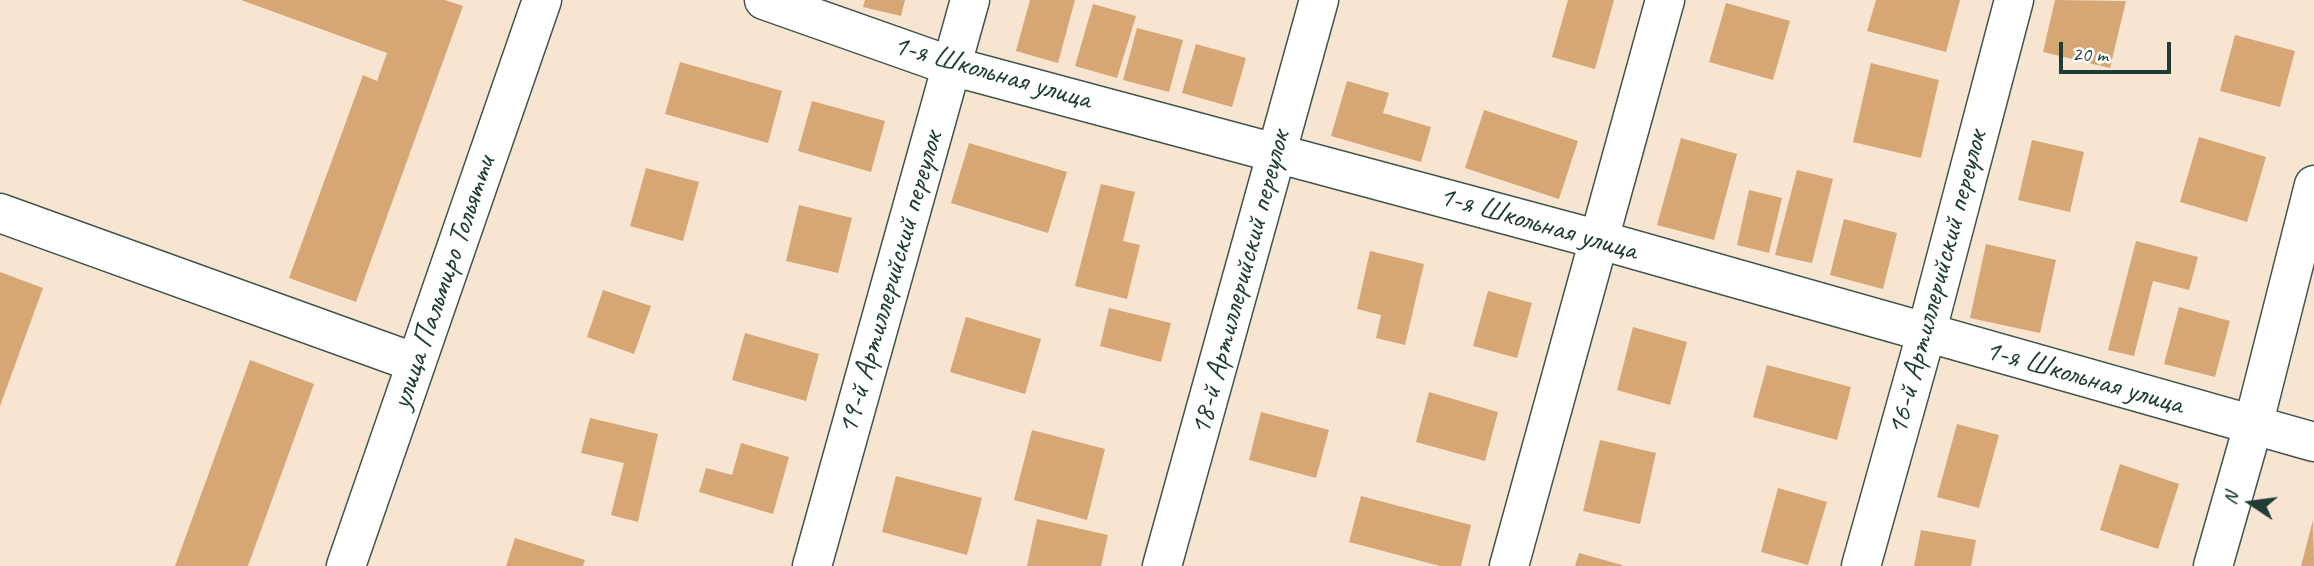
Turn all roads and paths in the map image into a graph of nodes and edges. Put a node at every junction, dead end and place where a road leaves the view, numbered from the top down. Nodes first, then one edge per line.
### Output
1 (542, 0) edge
2 (764, 0) edge
3 (970, 0) edge
4 (1318, 0) edge
5 (1665, 0) edge
6 (2014, 0) edge
7 (951, 66) junction
8 (1277, 152) junction
9 (2314, 185) edge
10 (0, 213) edge
11 (1600, 240) junction
12 (1926, 334) junction
13 (416, 363) junction
14 (2253, 426) junction
15 (2314, 442) edge
16 (346, 566) edge
17 (812, 566) edge
18 (1163, 566) edge
19 (1509, 566) edge
20 (1861, 566) edge
21 (2213, 566) edge

1 - 13 street, улица Пальмиро Тольятти
2 - 7 street, 1-я Школьная улица
3 - 7 street, 19-й Артиллерийский переулок
4 - 8 street, 18-й Артиллерийский переулок
5 - 11 street
6 - 12 street, 16-й Артиллерийский переулок
7 - 8 street, 1-я Школьная улица
7 - 17 street, 19-й Артиллерийский переулок
8 - 11 street, 1-я Школьная улица
8 - 18 street, 18-й Артиллерийский переулок
9 - 14 street
10 - 13 street
11 - 12 street, 1-я Школьная улица
11 - 19 street
12 - 14 street, 1-я Школьная улица
12 - 20 street, 16-й Артиллерийский переулок
13 - 16 street, улица Пальмиро Тольятти
14 - 15 street, 1-я Школьная улица
14 - 21 street

